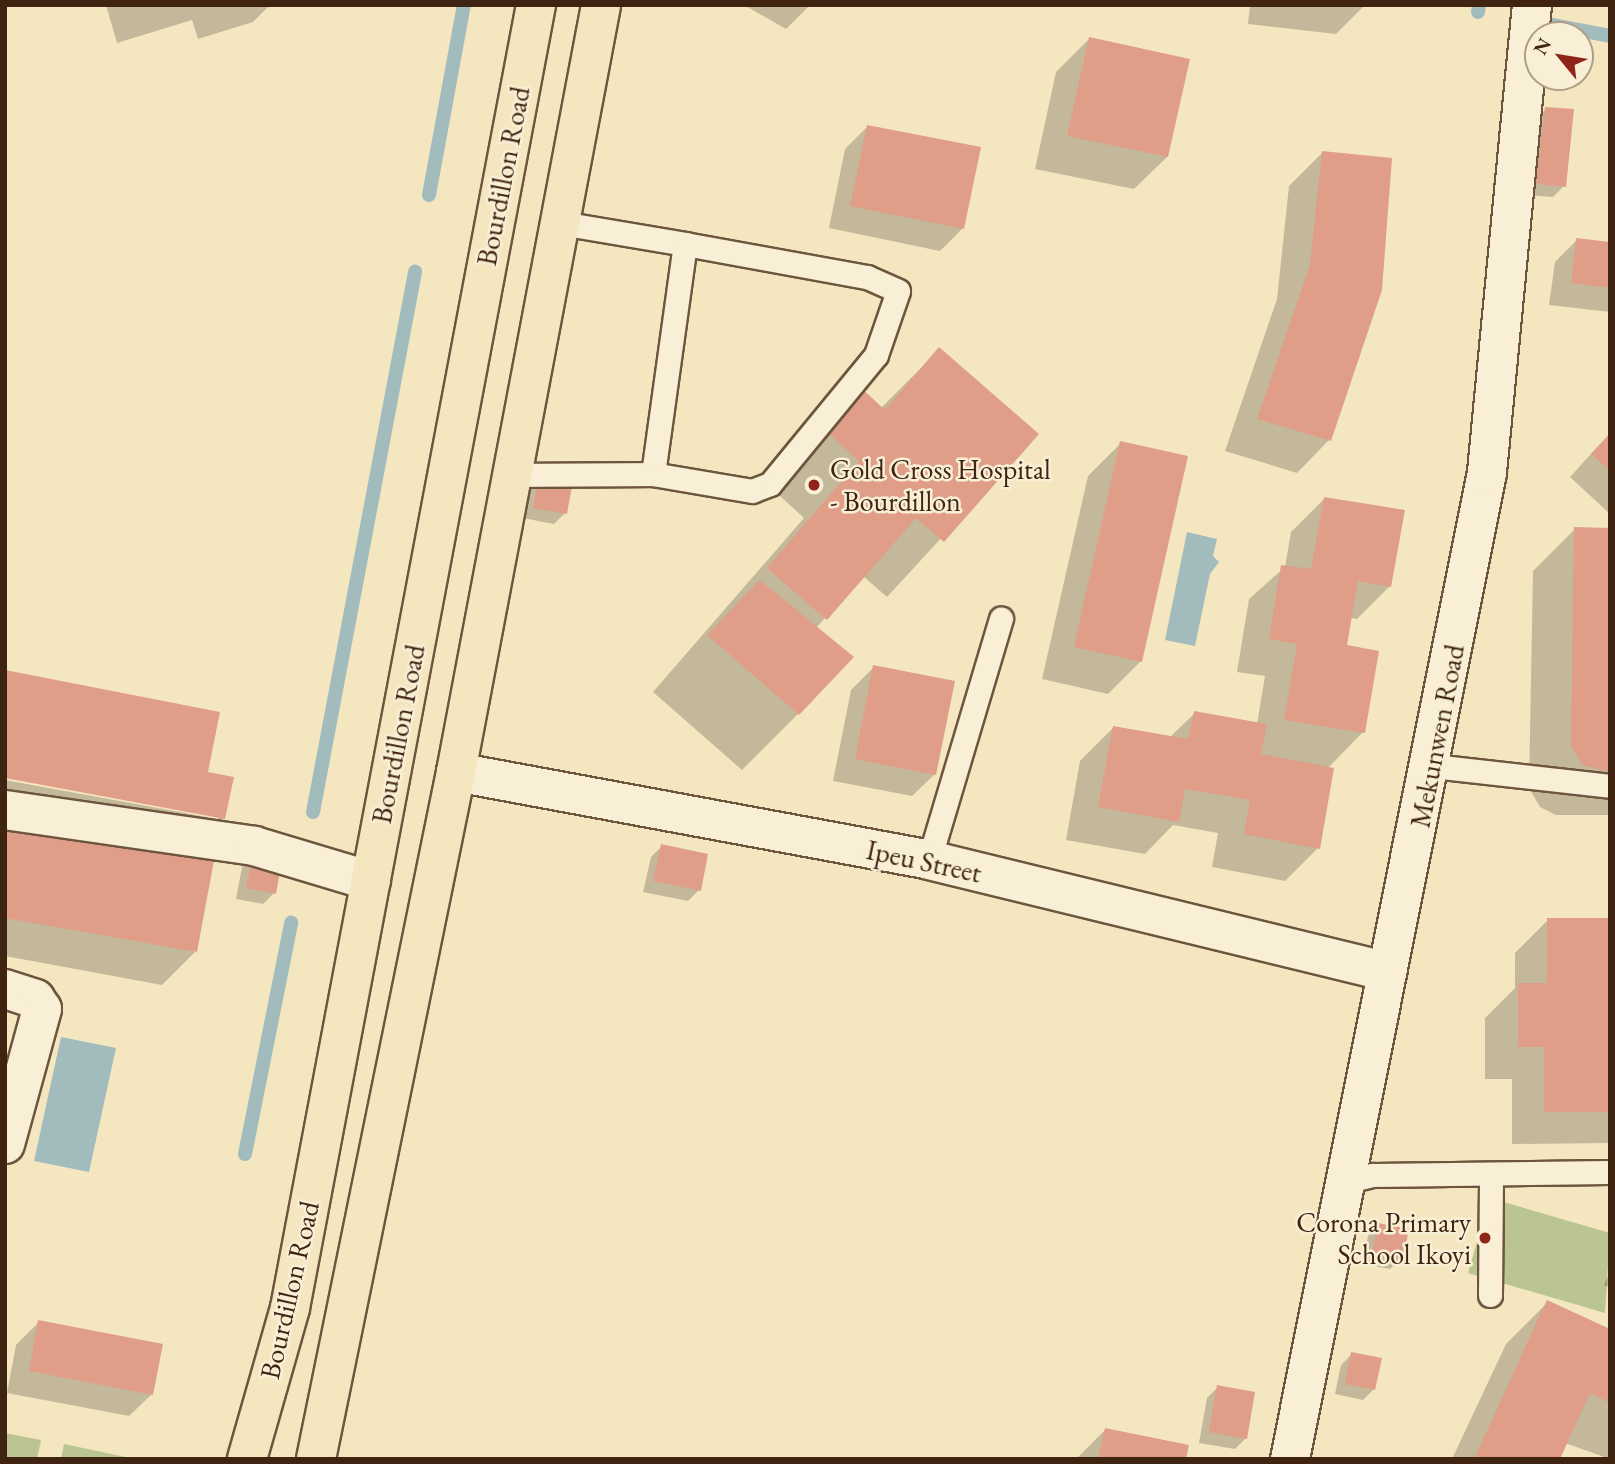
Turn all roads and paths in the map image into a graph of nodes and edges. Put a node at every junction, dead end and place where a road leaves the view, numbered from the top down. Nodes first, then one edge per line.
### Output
1 (536, 5) edge
2 (601, 5) edge
3 (1532, 5) edge
4 (561, 223) junction
5 (685, 244) junction
6 (653, 474) junction
7 (512, 475) junction
8 (1002, 618) dead end
9 (1433, 766) junction
10 (456, 772) junction
11 (1610, 786) edge
12 (5, 810) edge
13 (929, 860) junction
14 (371, 881) junction
15 (1387, 972) junction
16 (5, 989) edge
17 (5, 1144) edge
18 (1609, 1172) edge
19 (1491, 1174) junction
20 (1340, 1183) junction
21 (1490, 1295) dead end
22 (247, 1459) edge
23 (316, 1459) edge
24 (1290, 1459) edge

1 - 14 main road, Bourdillon Road
2 - 4 main road, Bourdillon Road
3 - 9 street, Mekunwen Road
4 - 5 lane
4 - 7 main road, Bourdillon Road
5 - 6 lane
5 - 6 lane
6 - 7 lane
7 - 10 main road, Bourdillon Road
8 - 13 lane
9 - 11 lane
9 - 15 street, Mekunwen Road
10 - 13 street, Ipeu Street
10 - 23 main road, Bourdillon Road
12 - 14 street
13 - 15 street, Ipeu Street
14 - 22 main road, Bourdillon Road
15 - 20 street, Mekunwen Road
16 - 17 street
18 - 19 lane
19 - 20 lane
19 - 21 lane
20 - 24 street, Mekunwen Road

